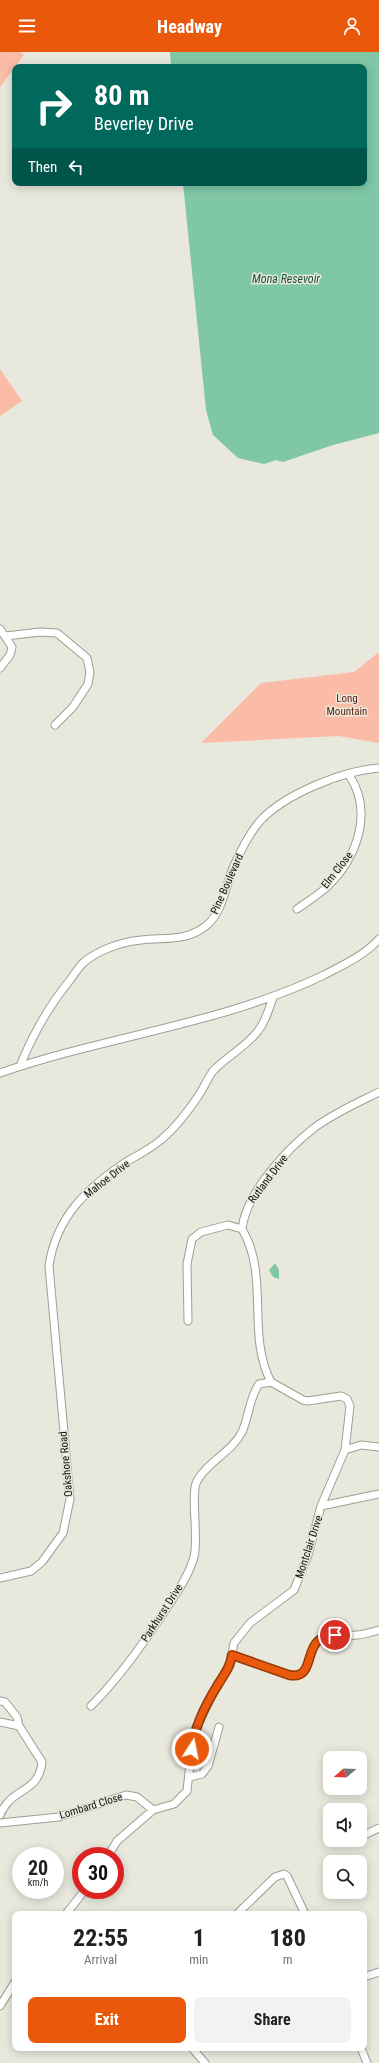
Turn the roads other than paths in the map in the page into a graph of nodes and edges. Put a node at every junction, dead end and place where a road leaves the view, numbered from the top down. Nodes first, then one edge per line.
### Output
1 (0, 629) edge
2 (6, 636) junction
3 (0, 668) edge
4 (55, 726) dead end
5 (379, 768) edge
6 (349, 775) junction
7 (297, 910) dead end
8 (379, 939) edge
9 (273, 998) junction
10 (20, 1066) junction
11 (0, 1073) edge
12 (379, 1092) edge
13 (242, 1229) junction
14 (188, 1321) dead end
15 (271, 1382) junction
16 (62, 1408) joint
17 (379, 1447) edge
18 (345, 1450) junction
19 (379, 1494) edge
20 (322, 1506) junction
21 (0, 1578) edge
22 (379, 1630) edge
23 (232, 1655) junction
24 (0, 1701) edge
25 (91, 1706) dead end
26 (0, 1722) edge
27 (19, 1726) junction
28 (219, 1727) dead end
29 (190, 1777) junction
30 (152, 1810) junction
31 (0, 1815) edge
32 (0, 1823) edge
33 (379, 1828) edge
34 (367, 1834) edge
35 (113, 1847) edge
36 (78, 1899) edge
37 (68, 1911) edge
38 (240, 1911) edge
39 (304, 1911) edge
40 (379, 1972) edge
41 (367, 1976) edge
42 (12, 1987) edge
43 (0, 2006) edge
44 (195, 2051) edge
45 (361, 2051) edge
46 (205, 2063) edge
47 (367, 2063) edge

1 - 2 street
2 - 3 street
2 - 4 street
5 - 6 street, Pine Boulevard
6 - 7 street, Elm Close
6 - 10 street, Pine Boulevard
8 - 9 street
9 - 10 street
9 - 16 street, Mahoe Drive
10 - 11 street
12 - 13 street, Rutland Drive
13 - 14 street
13 - 15 street
15 - 18 street
15 - 25 street, Parkhurst Drive
16 - 21 street, Oakshore Road
17 - 18 street
18 - 20 street, Montclair Drive
19 - 20 street
20 - 23 street, Montclair Drive
22 - 23 street
23 - 29 street, Montclair Drive
24 - 27 street
26 - 27 street
27 - 31 street
28 - 29 street
29 - 30 street, Montclair Drive
30 - 32 street, Lombard Close
30 - 35 street
33 - 34 street
36 - 37 street
38 - 39 street
40 - 41 street
42 - 43 street
44 - 46 street
45 - 47 street

